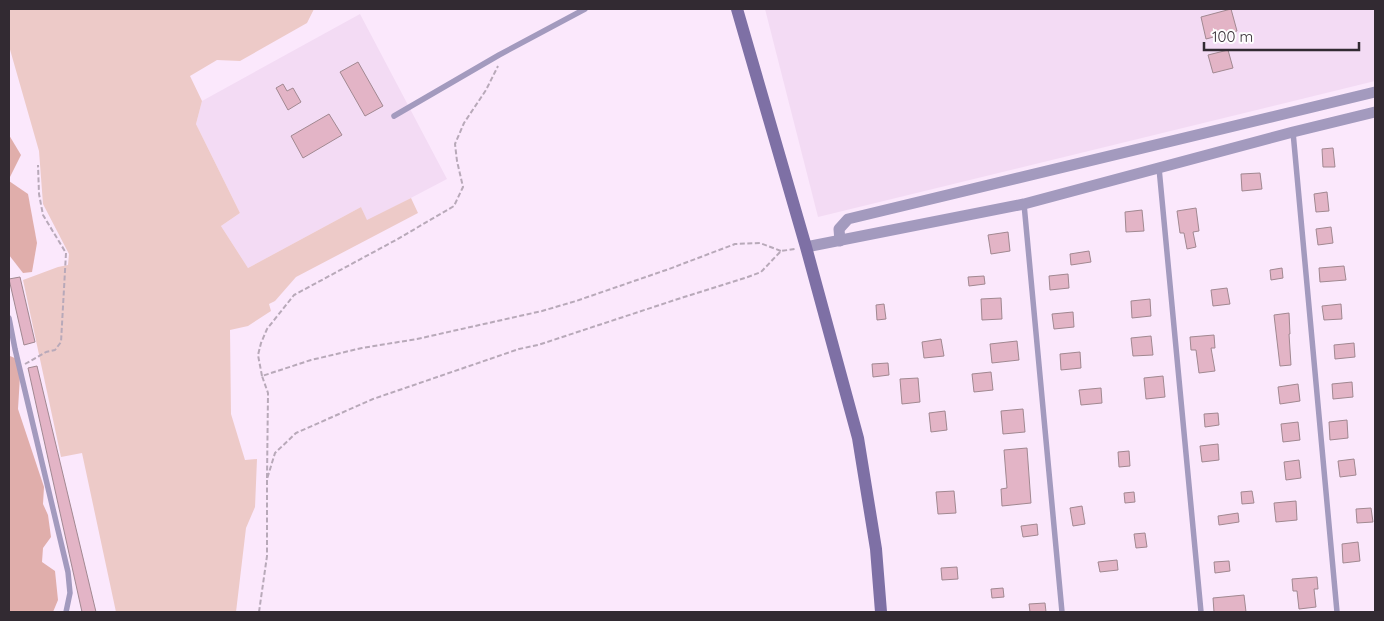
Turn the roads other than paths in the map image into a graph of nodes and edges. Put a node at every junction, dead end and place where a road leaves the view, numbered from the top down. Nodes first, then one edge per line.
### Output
1 (584, 9) edge
2 (737, 9) edge
3 (1375, 92) edge
4 (1375, 112) edge
5 (394, 116) dead end
6 (1293, 132) junction
7 (1159, 168) junction
8 (1024, 204) junction
9 (840, 241) junction
10 (806, 247) junction
11 (9, 318) edge
12 (66, 612) edge
13 (880, 612) edge
14 (1062, 612) edge
15 (1201, 612) edge
16 (1337, 612) edge

1 - 5 lane
2 - 10 street
3 - 9 street
4 - 6 street
6 - 7 street
6 - 16 lane
7 - 8 street
7 - 15 lane
8 - 9 street
8 - 14 lane
9 - 10 street
10 - 13 street
11 - 12 lane

